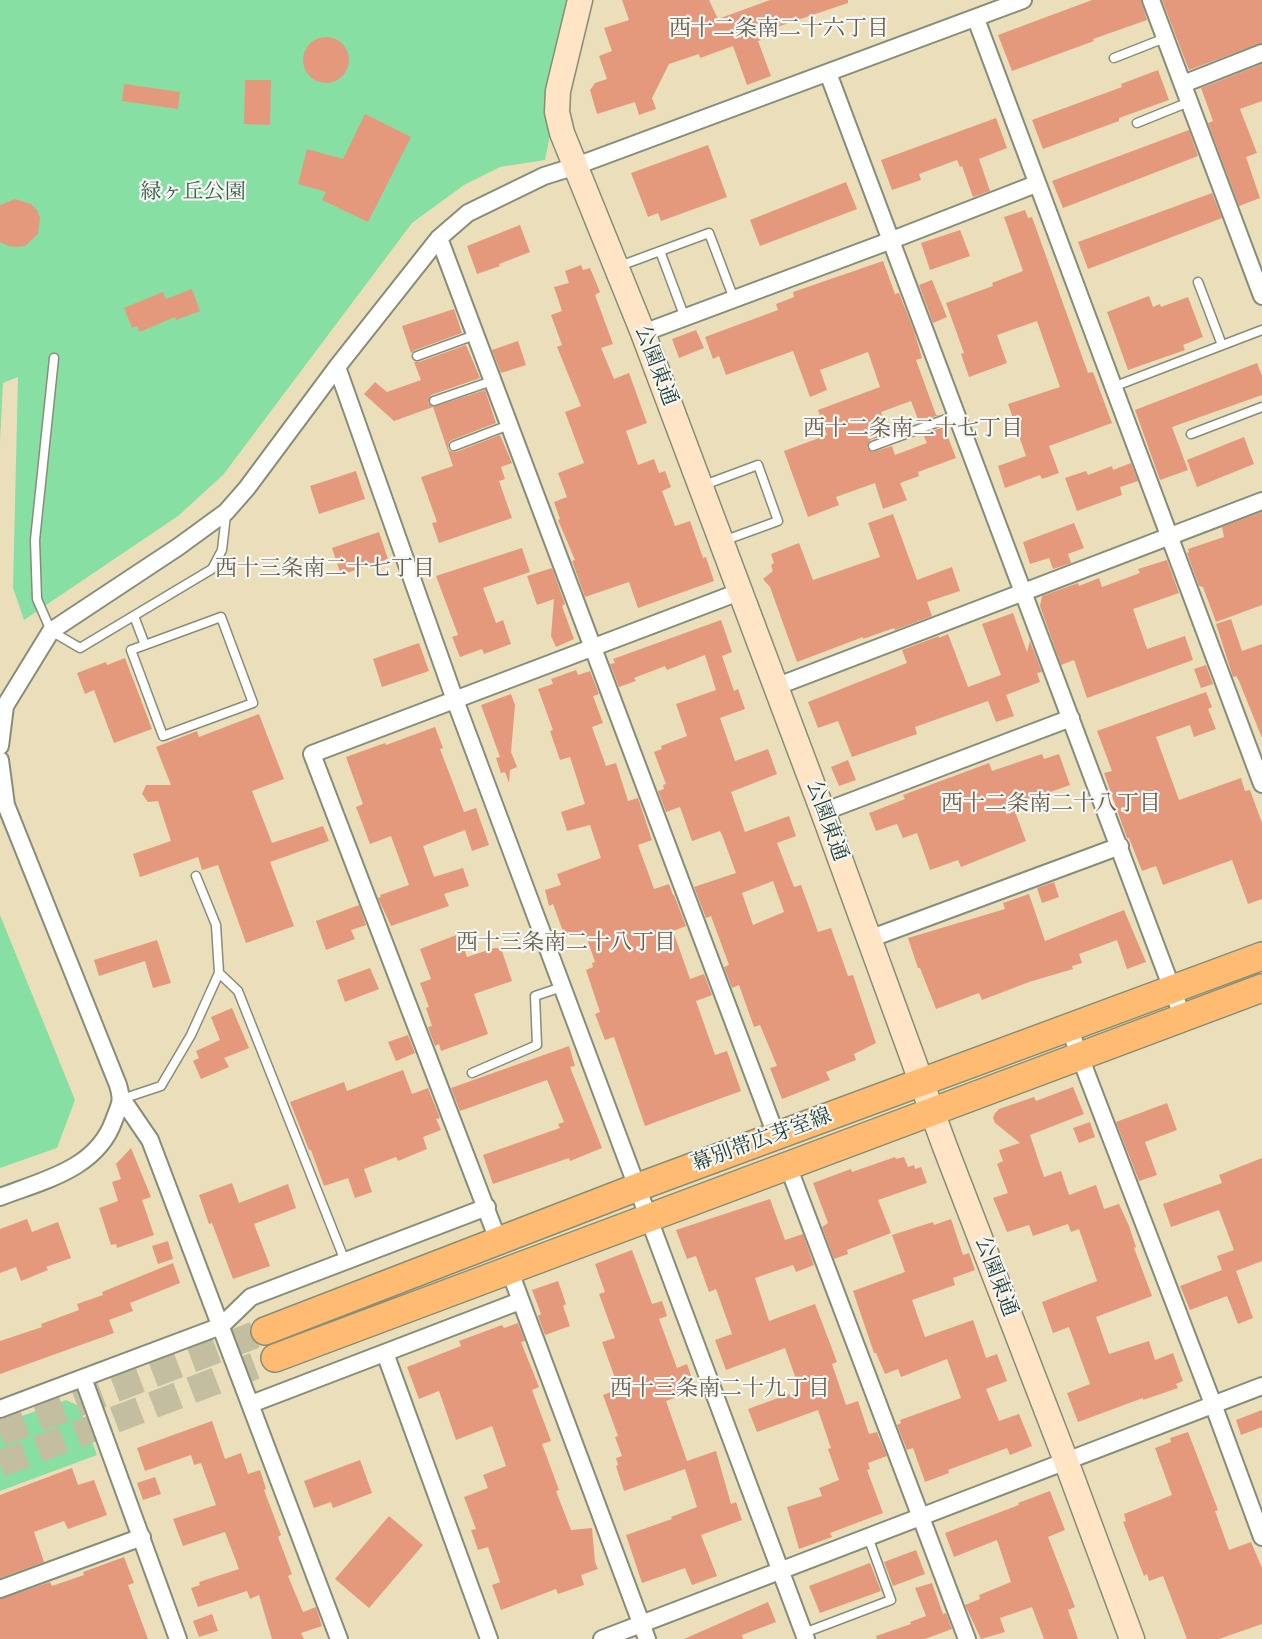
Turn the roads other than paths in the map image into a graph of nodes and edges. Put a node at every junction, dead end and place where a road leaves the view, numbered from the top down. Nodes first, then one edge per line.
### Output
1 (580, 0) edge
2 (1023, 0) edge
3 (1151, 0) edge
4 (1003, 4) edge
5 (976, 19) junction
6 (1165, 38) junction
7 (1262, 53) edge
8 (1114, 58) dead end
9 (828, 73) junction
10 (1183, 84) junction
11 (1189, 102) junction
12 (1137, 123) dead end
13 (576, 166) junction
14 (1036, 184) junction
15 (439, 238) junction
16 (892, 240) junction
17 (660, 251) junction
18 (617, 268) junction
19 (1198, 282) dead end
20 (1261, 288) edge
21 (734, 299) junction
22 (685, 318) junction
23 (1262, 330) edge
24 (643, 333) junction
25 (475, 335) junction
26 (1222, 345) junction
27 (417, 356) dead end
28 (54, 358) dead end
29 (337, 368) junction
30 (492, 381) junction
31 (1113, 387) junction
32 (434, 402) dead end
33 (1262, 407) edge
34 (958, 415) junction
35 (509, 425) junction
36 (1191, 434) dead end
37 (454, 446) dead end
38 (873, 446) dead end
39 (700, 486) junction
40 (1262, 501) edge
41 (226, 512) junction
42 (1169, 536) junction
43 (721, 542) junction
44 (1024, 591) junction
45 (740, 592) junction
46 (134, 616) junction
47 (51, 631) junction
48 (145, 645) junction
49 (592, 647) junction
50 (775, 687) junction
51 (455, 700) junction
52 (1071, 718) junction
53 (0, 746) edge
54 (0, 760) edge
55 (1262, 784) edge
56 (823, 812) junction
57 (1120, 846) junction
58 (196, 876) dead end
59 (869, 939) junction
60 (1262, 956) edge
61 (219, 973) junction
62 (562, 987) junction
63 (1262, 988) edge
64 (1173, 989) junction
65 (1183, 1018) junction
66 (1069, 1028) junction
67 (1080, 1057) junction
68 (472, 1073) dead end
69 (922, 1082) junction
70 (122, 1099) junction
71 (933, 1111) junction
72 (776, 1135) junction
73 (788, 1166) junction
74 (638, 1187) junction
75 (0, 1197) edge
76 (487, 1207) junction
77 (649, 1217) junction
78 (498, 1240) junction
79 (345, 1261) junction
80 (509, 1269) junction
81 (520, 1301) junction
82 (220, 1326) junction
83 (265, 1331) tunnel mouth
84 (386, 1353) junction
85 (275, 1358) tunnel mouth
86 (84, 1378) junction
87 (1262, 1386) edge
88 (251, 1404) junction
89 (1213, 1404) junction
90 (0, 1409) edge
91 (1066, 1461) junction
92 (921, 1517) junction
93 (142, 1537) junction
94 (868, 1537) junction
95 (1262, 1537) edge
96 (781, 1571) junction
97 (0, 1589) edge
98 (644, 1632) edge
99 (805, 1636) edge
100 (178, 1639) edge
101 (339, 1639) edge
102 (489, 1639) edge
103 (602, 1639) edge
104 (967, 1639) edge
105 (1132, 1639) edge

1 - 13 street, 公園東通
2 - 4 street
3 - 6 street
4 - 5 street
5 - 9 street
5 - 14 street
6 - 8 lane
6 - 10 street
7 - 10 street
9 - 13 street
9 - 16 street
10 - 11 street
11 - 12 lane
11 - 20 street
13 - 15 street
13 - 18 street, 公園東通
14 - 16 street
14 - 31 street
15 - 25 street
15 - 29 street
16 - 21 street
16 - 34 street
17 - 18 lane
17 - 21 lane
17 - 22 lane
18 - 24 street, 公園東通
19 - 26 lane
21 - 22 street
22 - 24 street
23 - 26 lane
24 - 39 street, 公園東通
25 - 27 lane
25 - 30 street
26 - 31 lane
28 - 47 lane
29 - 41 street
29 - 51 street
30 - 32 lane
30 - 35 street
31 - 42 street
33 - 36 lane
34 - 38 lane
34 - 44 street
35 - 37 lane
35 - 49 street
39 - 43 street, 公園東通
39 - 43 lane
40 - 42 street
41 - 46 lane
41 - 47 street
42 - 44 street
42 - 55 street
43 - 45 street, 公園東通
44 - 50 street
44 - 52 street
45 - 49 street
45 - 50 street, 公園東通
46 - 47 lane
46 - 48 lane
47 - 53 street
48 - 48 lane
49 - 51 street
49 - 72 street
50 - 56 street, 公園東通
51 - 62 street
51 - 76 street
52 - 56 street
52 - 57 street
54 - 70 street
56 - 59 street, 公園東通
57 - 59 street
57 - 64 street
58 - 61 lane
59 - 69 street, 公園東通
60 - 64 main road, 幕別帯広芽室線
61 - 70 lane
61 - 79 lane
62 - 68 lane
62 - 74 street
63 - 65 main road, 幕別帯広芽室線
64 - 65 street
64 - 66 main road, 幕別帯広芽室線
65 - 67 main road, 幕別帯広芽室線
66 - 67 street
66 - 69 main road, 幕別帯広芽室線
67 - 71 main road, 幕別帯広芽室線
67 - 89 street
69 - 71 street, 公園東通
69 - 72 main road, 幕別帯広芽室線
70 - 75 street
70 - 82 street
71 - 73 main road, 幕別帯広芽室線
71 - 91 street, 公園東通
72 - 74 main road, 幕別帯広芽室線
73 - 77 main road, 幕別帯広芽室線
73 - 92 street
74 - 77 street
74 - 78 main road, 幕別帯広芽室線
76 - 78 street
76 - 79 street
77 - 80 main road, 幕別帯広芽室線
77 - 96 street
78 - 83 main road, 幕別帯広芽室線
79 - 82 street
80 - 81 street
80 - 85 main road, 幕別帯広芽室線
81 - 84 street
81 - 98 street
82 - 86 street
82 - 88 street
84 - 88 street
84 - 102 street
86 - 90 street
86 - 93 street
87 - 89 street
88 - 101 street
89 - 91 street
89 - 95 street
91 - 92 street
91 - 105 street, 公園東通
92 - 94 street
92 - 104 street
93 - 97 street
93 - 100 street
94 - 96 street
94 - 99 lane
96 - 98 street
96 - 99 street
98 - 103 street

